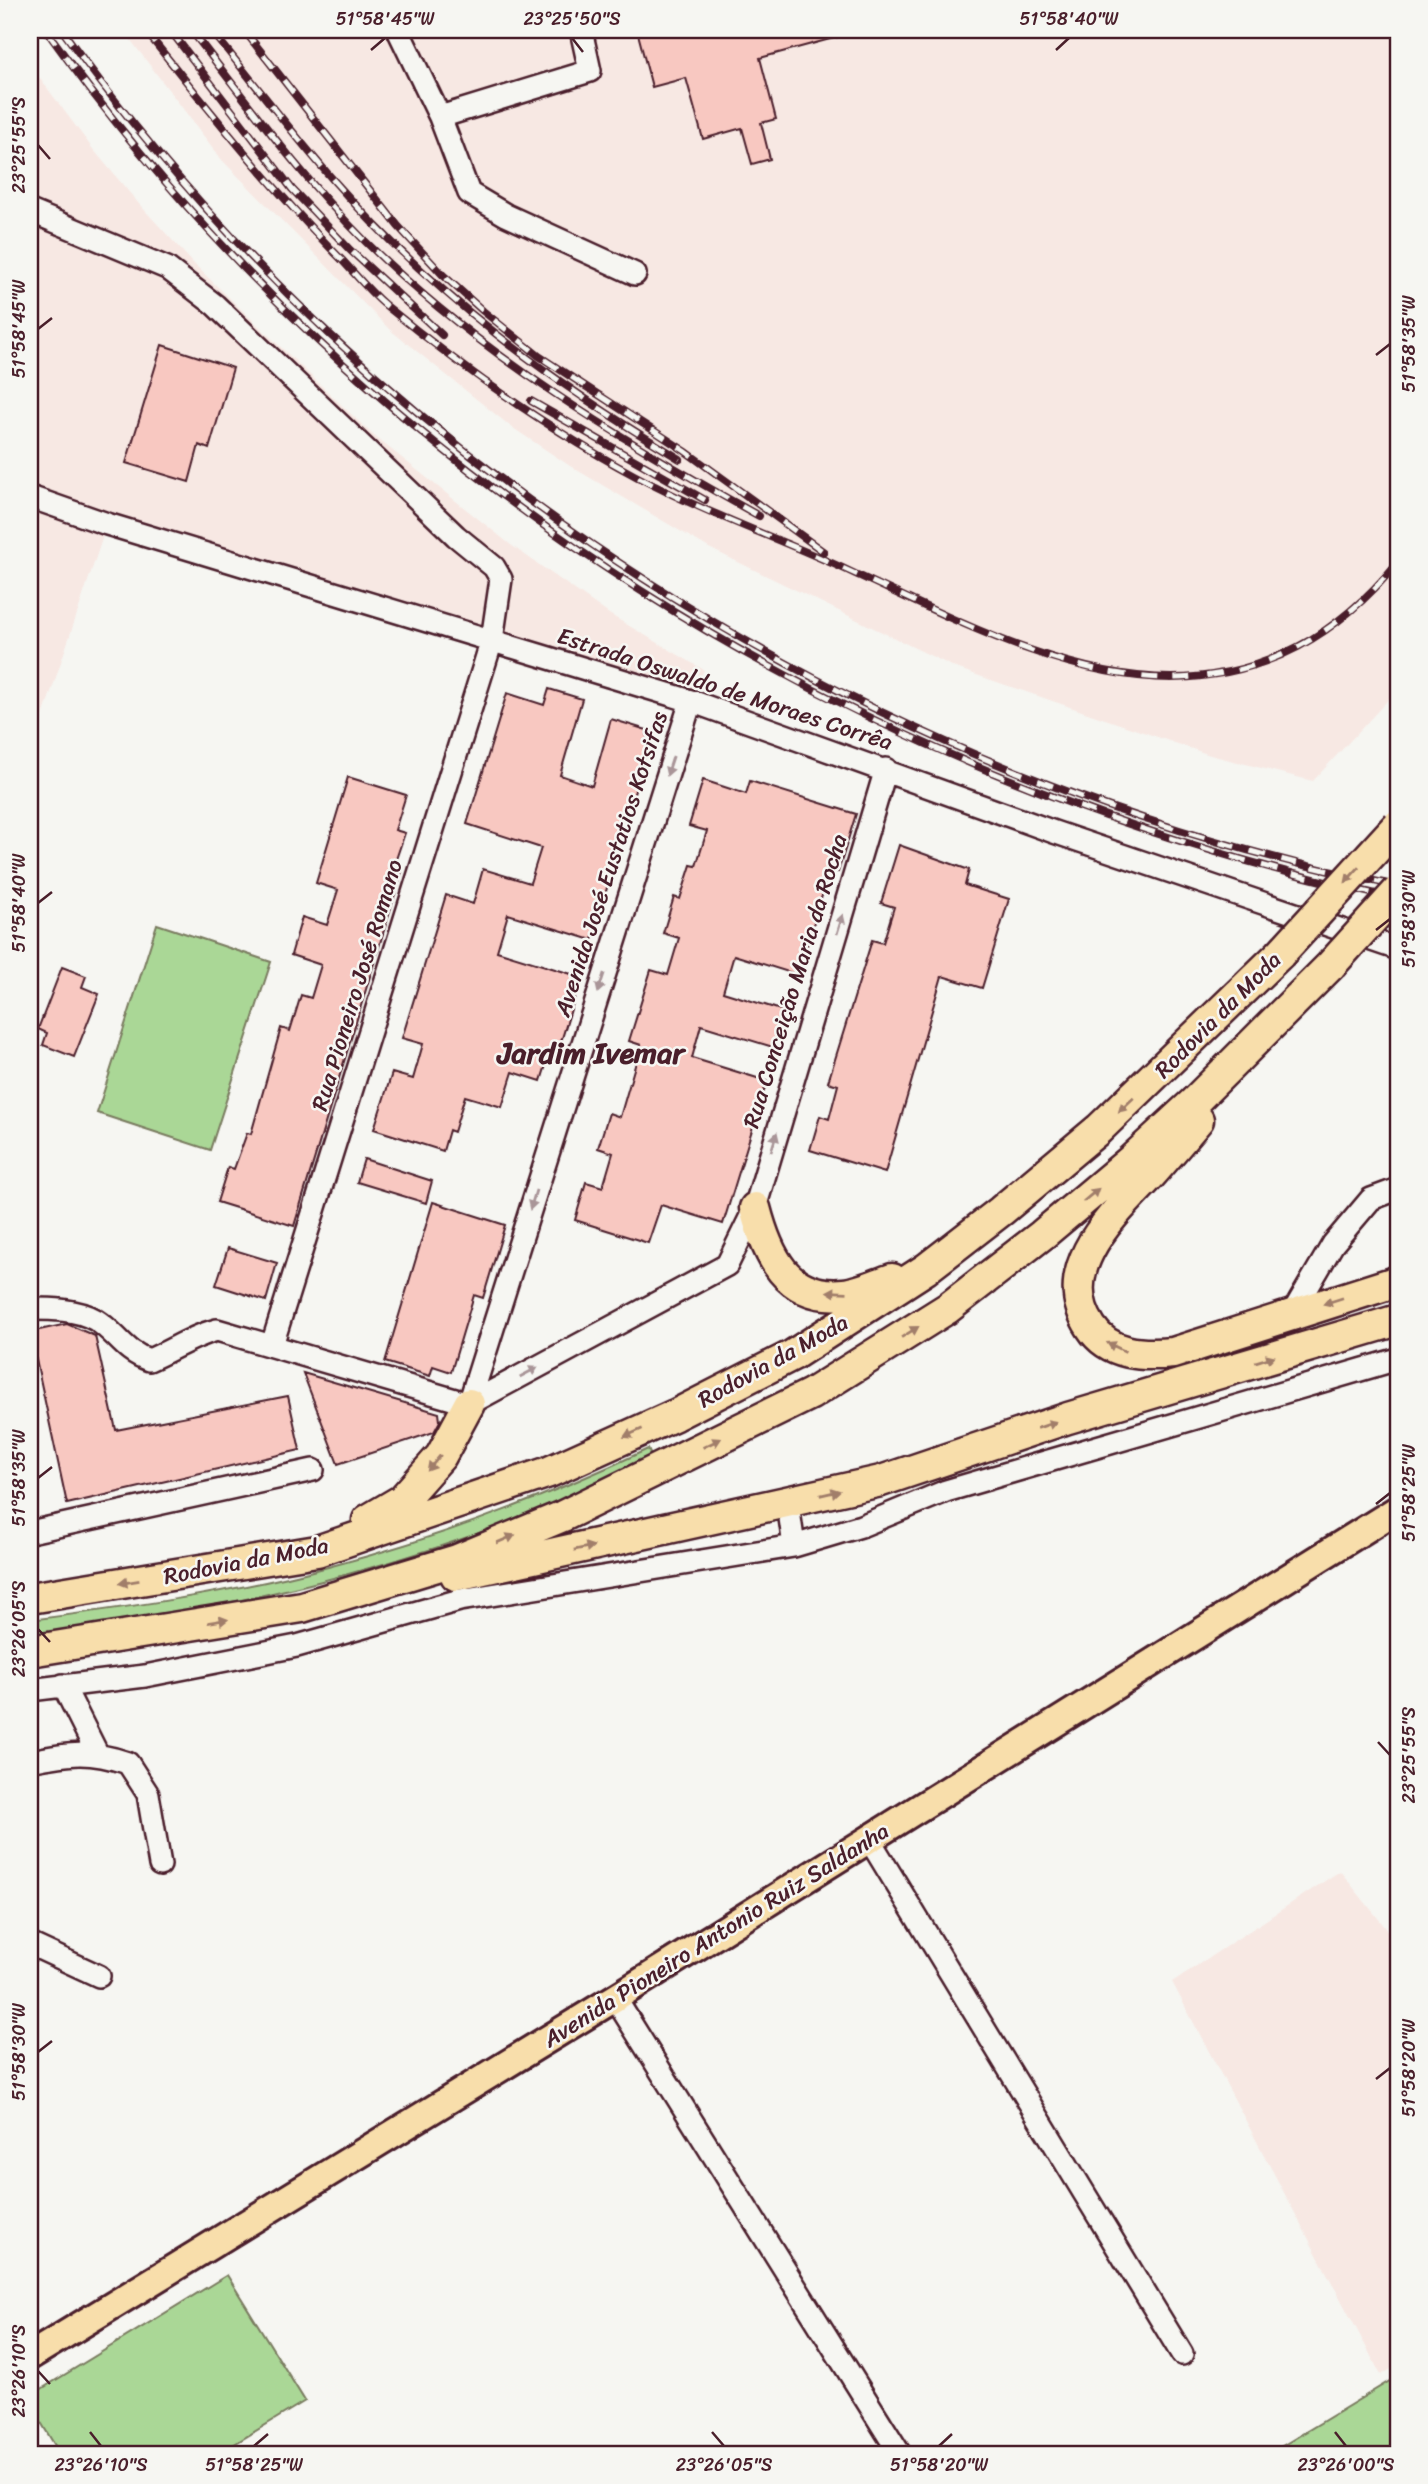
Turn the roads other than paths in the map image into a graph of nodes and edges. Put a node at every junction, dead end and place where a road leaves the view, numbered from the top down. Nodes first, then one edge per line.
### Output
1 (398, 30) edge
2 (581, 30) edge
3 (440, 117) junction
4 (30, 211) edge
5 (635, 274) dead end
6 (30, 497) edge
7 (492, 640) junction
8 (691, 701) junction
9 (886, 769) junction
10 (1398, 825) edge
11 (1398, 891) edge
12 (1398, 949) edge
13 (1294, 1004) junction
14 (1398, 1189) edge
15 (755, 1208) junction
16 (926, 1269) junction
17 (1398, 1280) edge
18 (30, 1309) edge
19 (1292, 1314) junction
20 (1398, 1320) edge
21 (272, 1345) junction
22 (1398, 1359) edge
23 (469, 1404) junction
24 (313, 1470) dead end
25 (788, 1504) junction
26 (1398, 1509) edge
27 (30, 1532) edge
28 (794, 1546) junction
29 (317, 1551) junction
30 (34, 1593) edge
31 (302, 1607) junction
32 (30, 1651) edge
33 (63, 1685) junction
34 (30, 1690) edge
35 (97, 1753) junction
36 (30, 1761) edge
37 (869, 1839) junction
38 (160, 1865) dead end
39 (30, 1944) edge
40 (99, 1976) dead end
41 (615, 1998) junction
42 (1182, 2354) dead end
43 (30, 2356) edge
44 (900, 2454) edge

1 - 3 street
2 - 3 street
3 - 5 street
4 - 7 street, Rua Pioneiro José Romano
6 - 7 street, Estrada Oswaldo de Moraes Corrêa
7 - 8 street, Estrada Oswaldo de Moraes Corrêa
7 - 21 street, Rua Pioneiro José Romano
8 - 9 street, Estrada Oswaldo de Moraes Corrêa
8 -> 23 street, Avenida José Eustatios Kotsifas
9 - 12 street, Estrada Oswaldo de Moraes Corrêa
15 -> 9 street, Rua Conceição Maria da Rocha
10 -> 16 highway, Rodovia da Moda, bridge
11 - 13 highway, Rodovia da Moda, bridge
19 -> 13 highway
31 -> 13 highway, Rodovia da Moda
14 - 19 street
16 -> 15 highway
23 -> 15 street, Rua Conceição Maria da Rocha
16 -> 29 highway, Rodovia da Moda
17 -> 19 highway
18 - 21 street
25 -> 20 highway
21 - 23 street
22 - 28 street
23 -> 29 highway
24 - 27 street
25 - 28 street
31 -> 25 highway
26 - 37 main road, Avenida Pioneiro Antonio Ruiz Saldanha
28 - 33 street
29 -> 30 highway, Rodovia da Moda
32 -> 31 highway, Rodovia da Moda
33 - 34 street
33 - 35 street
35 - 36 street
35 - 38 street
37 - 41 main road, Avenida Pioneiro Antonio Ruiz Saldanha
37 - 42 street
39 - 40 street
41 - 43 main road, Avenida Pioneiro Antonio Ruiz Saldanha
41 - 44 street

